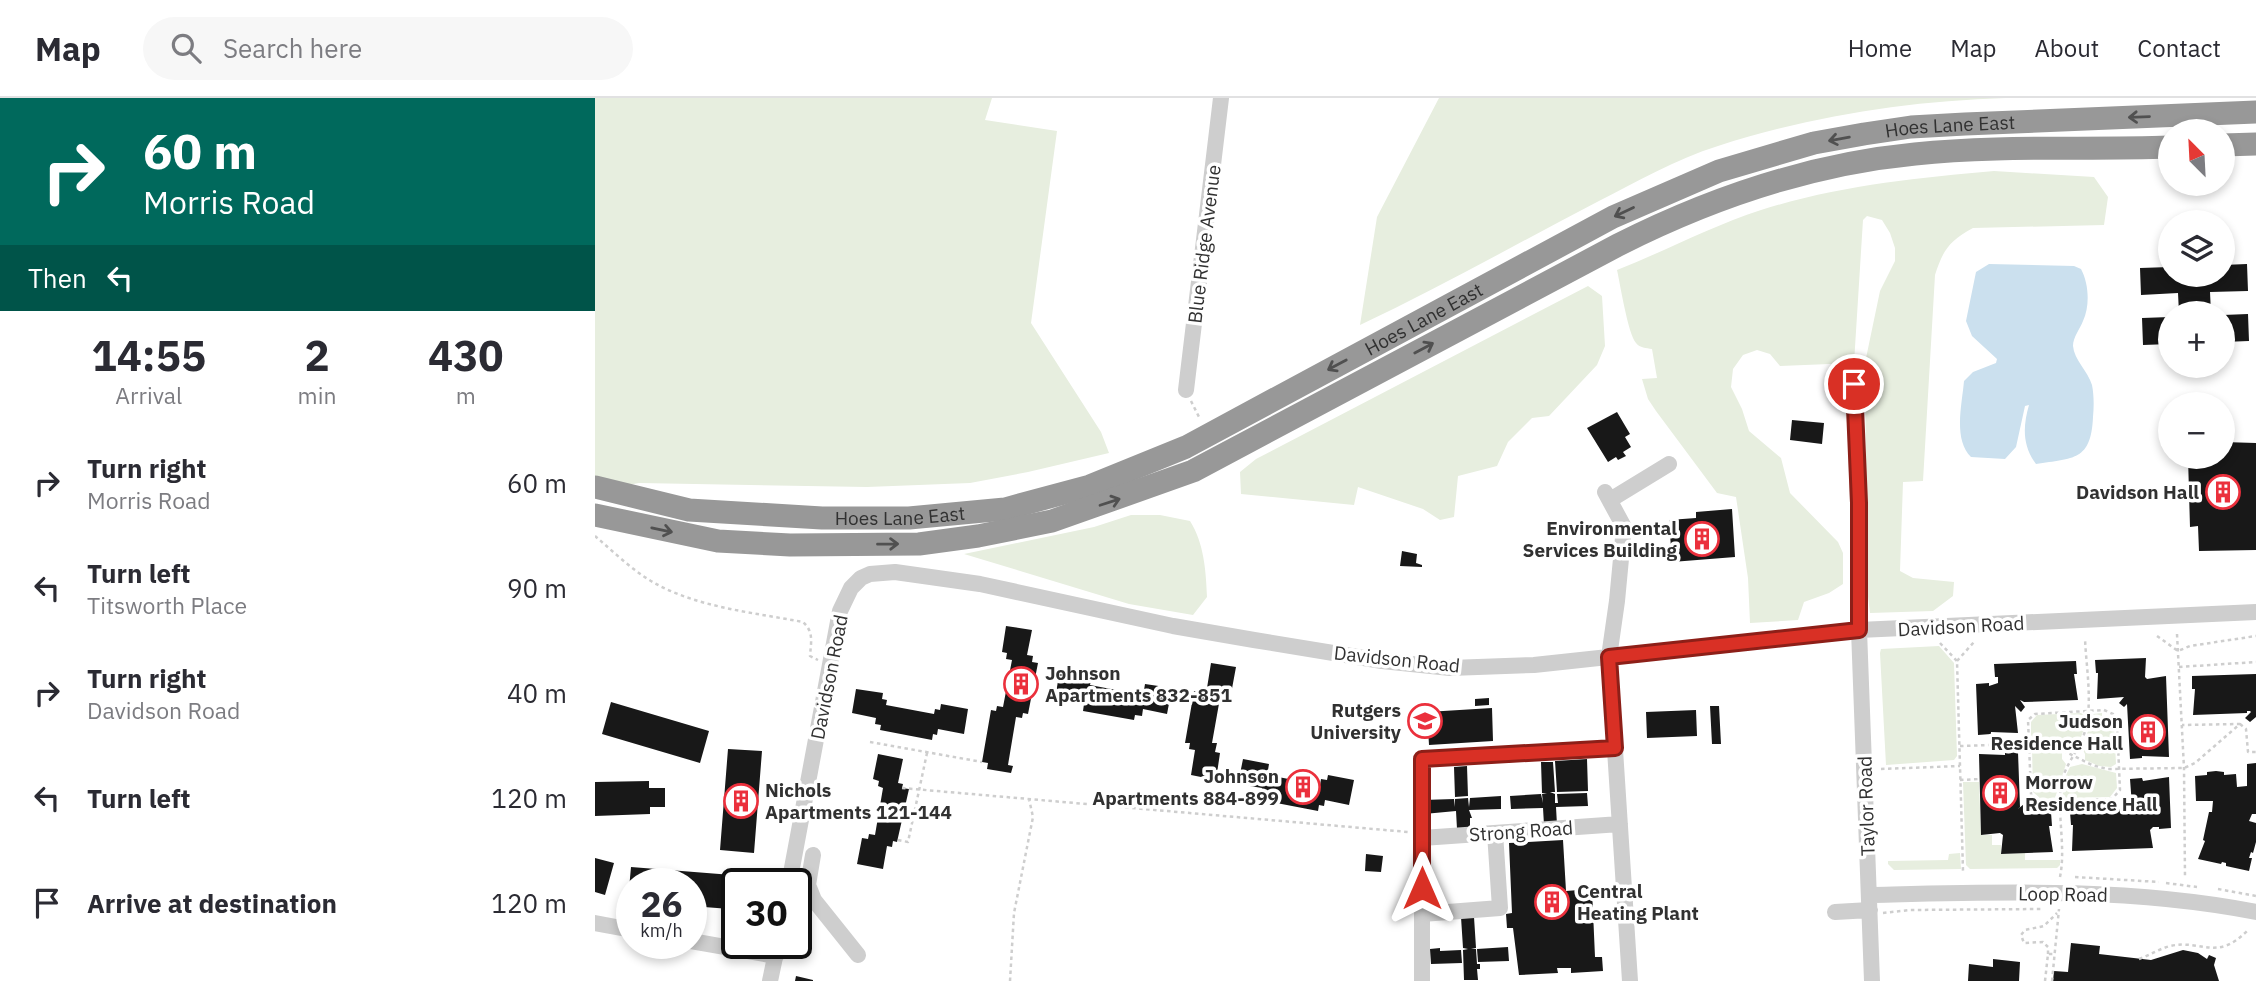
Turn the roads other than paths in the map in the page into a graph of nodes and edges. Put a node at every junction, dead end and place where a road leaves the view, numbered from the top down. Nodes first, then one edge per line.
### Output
1 (1221, 98) edge
2 (2256, 112) edge
3 (2256, 144) edge
4 (2235, 145) edge
5 (2158, 147) edge
6 (1854, 384) dead end
7 (1187, 390) dead end
8 (1669, 464) dead end
9 (595, 487) edge
10 (595, 515) edge
11 (2256, 612) edge
12 (1859, 630) junction
13 (1609, 657) junction
14 (1615, 748) junction
15 (1620, 824) junction
16 (1495, 833) junction
17 (1422, 836) junction
18 (813, 855) dead end
19 (792, 868) edge
20 (1870, 907) junction
21 (1835, 912) dead end
22 (2256, 912) edge
23 (1422, 914) junction
24 (595, 923) edge
25 (616, 927) edge
26 (858, 955) dead end
27 (775, 959) edge
28 (770, 981) edge
29 (1422, 981) edge
30 (1629, 981) edge
31 (1872, 981) edge

1 - 7 street, Blue Ridge Avenue
2 -> 9 highway, Hoes Lane East
3 - 4 highway
10 -> 5 highway, Hoes Lane East
6 - 12 street, Taylor Road
8 - 13 street
11 - 12 street, Davidson Road
12 - 13 street, Davidson Road
12 - 20 street, Taylor Road
13 - 14 street
13 - 19 street, Davidson Road
14 - 15 street
14 - 17 street
15 - 16 street, Strong Road
15 - 30 street
16 - 17 street, Strong Road
16 - 23 street
17 - 23 street
18 - 26 street
20 - 21 street, Loop Road
20 - 22 street, Loop Road
20 - 31 street, Taylor Road
23 - 29 street
24 - 25 street
27 - 28 street

